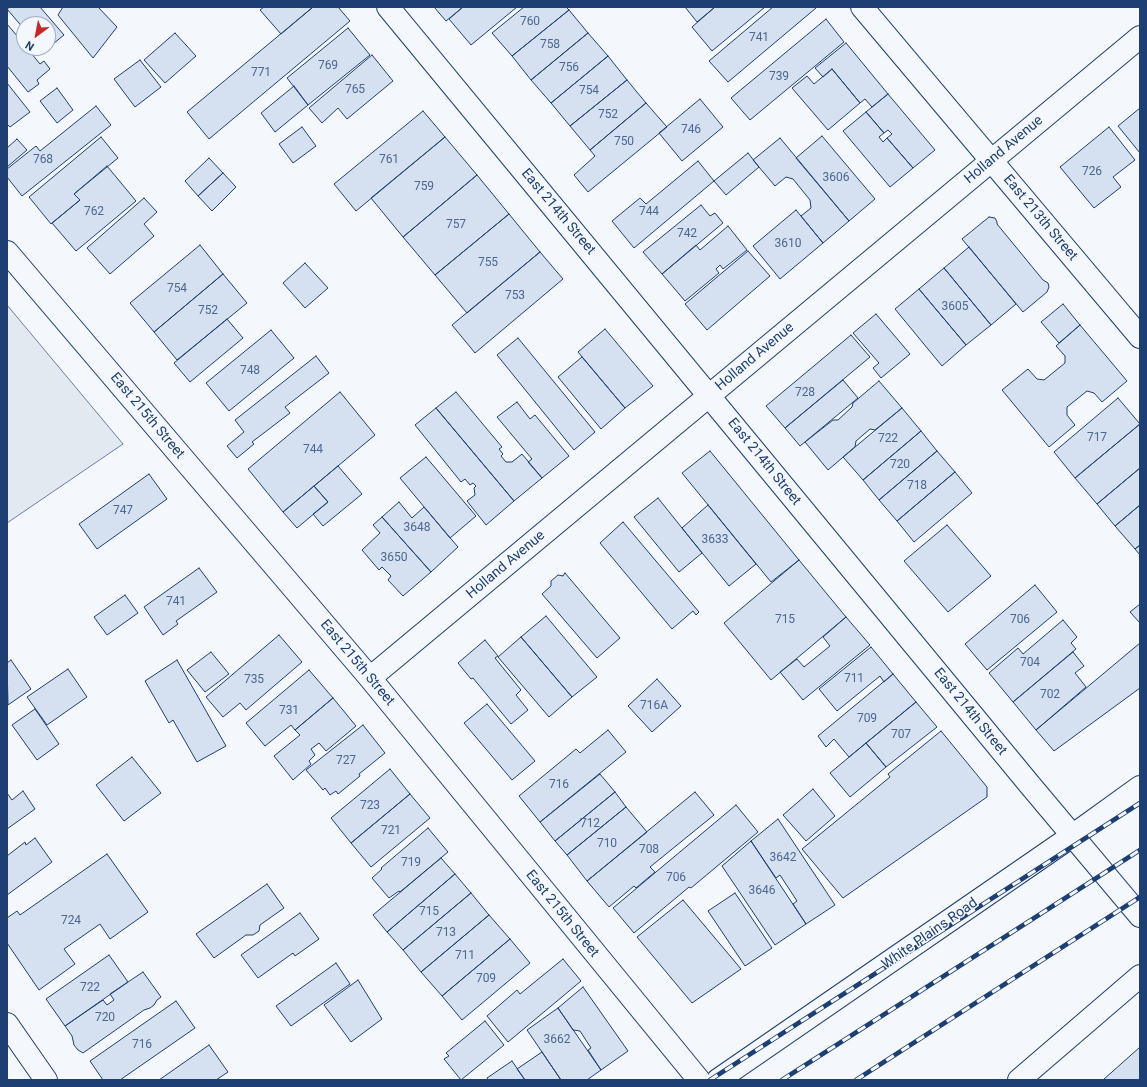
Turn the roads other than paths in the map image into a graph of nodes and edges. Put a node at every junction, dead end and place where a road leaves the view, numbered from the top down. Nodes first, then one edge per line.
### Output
1 (388, 7) edge
2 (862, 7) edge
3 (1140, 37) edge
4 (991, 160) junction
5 (7, 252) edge
6 (1140, 337) edge
7 (709, 395) junction
8 (370, 678) junction
9 (1140, 788) edge
10 (1072, 836) junction
11 (1140, 916) edge
12 (1140, 976) edge
13 (7, 1024) edge
14 (46, 1080) edge
15 (699, 1080) edge
16 (718, 1080) edge
17 (1019, 1080) edge

1 - 7 street, East 214th Street
2 - 4 street, East 213th Street
3 - 4 street, Holland Avenue
4 - 6 street, East 213th Street
4 - 7 street, Holland Avenue
5 - 8 street, East 215th Street
7 - 8 street, Holland Avenue
7 - 10 street, East 214th Street
8 - 15 street, East 215th Street
9 - 10 street, White Plains Road
10 - 11 street, East 214th Street
10 - 16 street, White Plains Road
12 - 17 street
13 - 14 street

